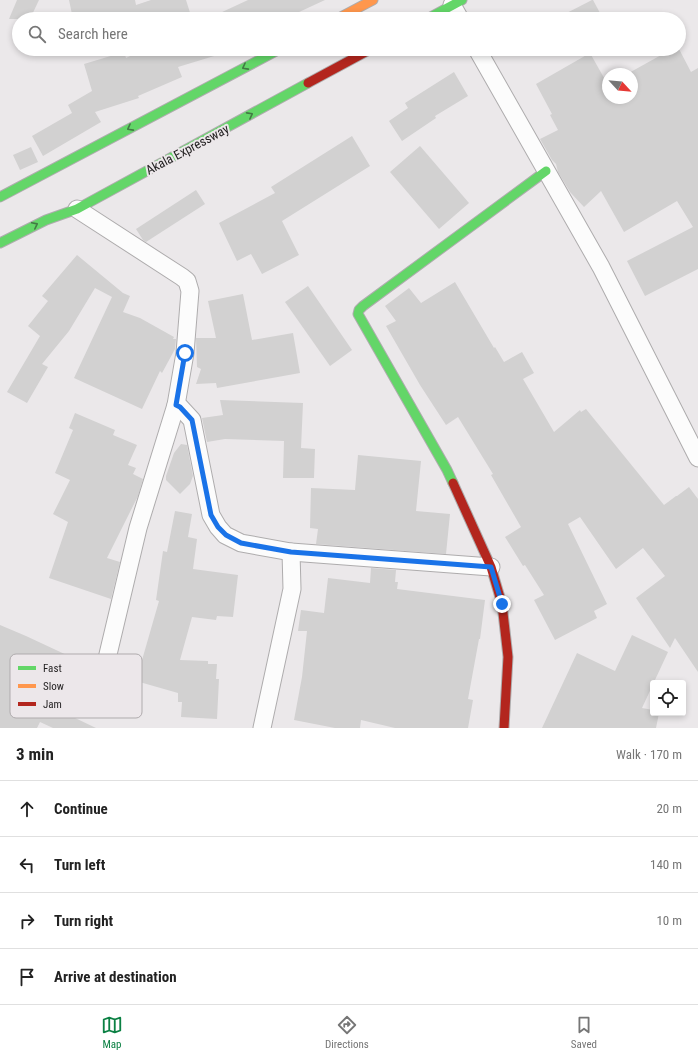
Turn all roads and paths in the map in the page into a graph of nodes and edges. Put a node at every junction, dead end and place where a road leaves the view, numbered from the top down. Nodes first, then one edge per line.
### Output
1 (373, 0) edge
2 (458, 8) edge
3 (350, 12) edge
4 (447, 12) edge
5 (267, 56) edge
6 (358, 56) edge
7 (481, 56) edge
8 (546, 171) junction
9 (0, 197) edge
10 (77, 209) junction
11 (0, 243) edge
12 (176, 405) junction
13 (698, 458) edge
14 (291, 552) junction
15 (491, 567) junction
16 (108, 654) edge
17 (262, 728) edge
18 (504, 728) edge

1 - 3 main road
2 - 4 main road
5 -> 9 main road
10 -> 6 main road, Akala Expressway
7 - 8 street
8 - 13 street
8 - 15 main road
11 -> 10 main road, Akala Expressway
10 - 12 street
12 - 14 street
12 - 16 street
14 - 15 street
14 - 17 street
15 - 18 main road

